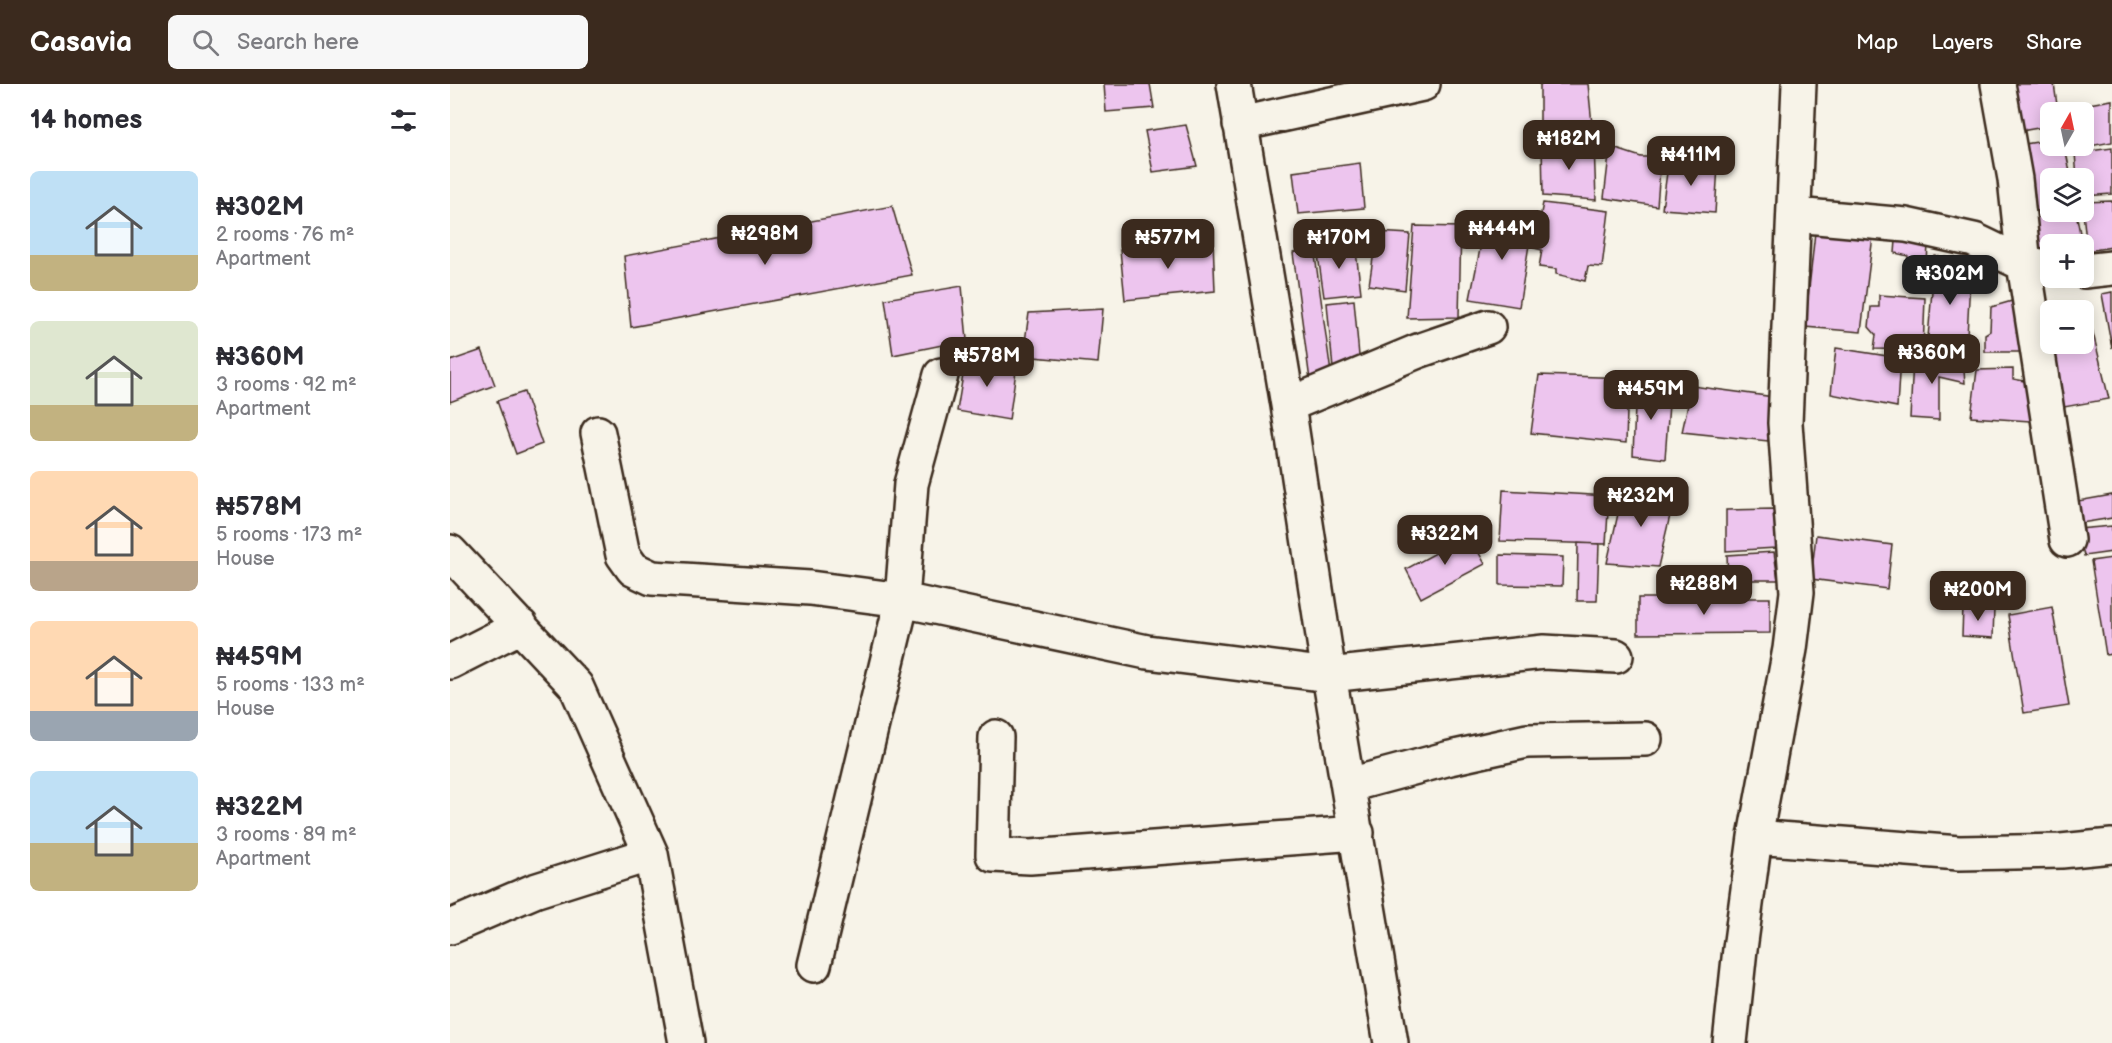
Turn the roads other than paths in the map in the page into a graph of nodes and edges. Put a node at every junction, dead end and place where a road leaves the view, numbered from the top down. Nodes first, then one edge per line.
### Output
1 (1234, 84) edge
2 (1423, 84) edge
3 (1799, 84) edge
4 (1998, 84) edge
5 (1240, 124) junction
6 (1795, 214) junction
7 (2037, 266) edge
8 (2112, 268) edge
9 (2094, 270) edge
10 (1488, 327) dead end
11 (941, 375) dead end
12 (1288, 405) junction
13 (598, 433) dead end
14 (2067, 540) dead end
15 (450, 552) edge
16 (902, 600) junction
17 (521, 626) junction
18 (1616, 656) dead end
19 (450, 662) edge
20 (1329, 675) junction
21 (996, 737) dead end
22 (1645, 739) dead end
23 (1349, 785) junction
24 (1357, 833) junction
25 (1755, 837) junction
26 (2112, 846) edge
27 (651, 854) junction
28 (450, 927) edge
29 (814, 965) dead end
30 (686, 1043) edge
31 (1391, 1043) edge
32 (1730, 1043) edge

1 - 5 street
2 - 5 street
3 - 6 street
4 - 7 street
5 - 12 street
6 - 7 street
6 - 25 street
7 - 14 street
8 - 9 street
10 - 12 street
11 - 16 street
12 - 20 street
13 - 16 street
15 - 17 street
16 - 20 street
16 - 29 street
17 - 19 street
17 - 27 street
18 - 20 street
20 - 23 street
21 - 24 street
22 - 23 street
23 - 24 street
24 - 31 street
25 - 26 street
25 - 32 street
27 - 28 street
27 - 30 street

